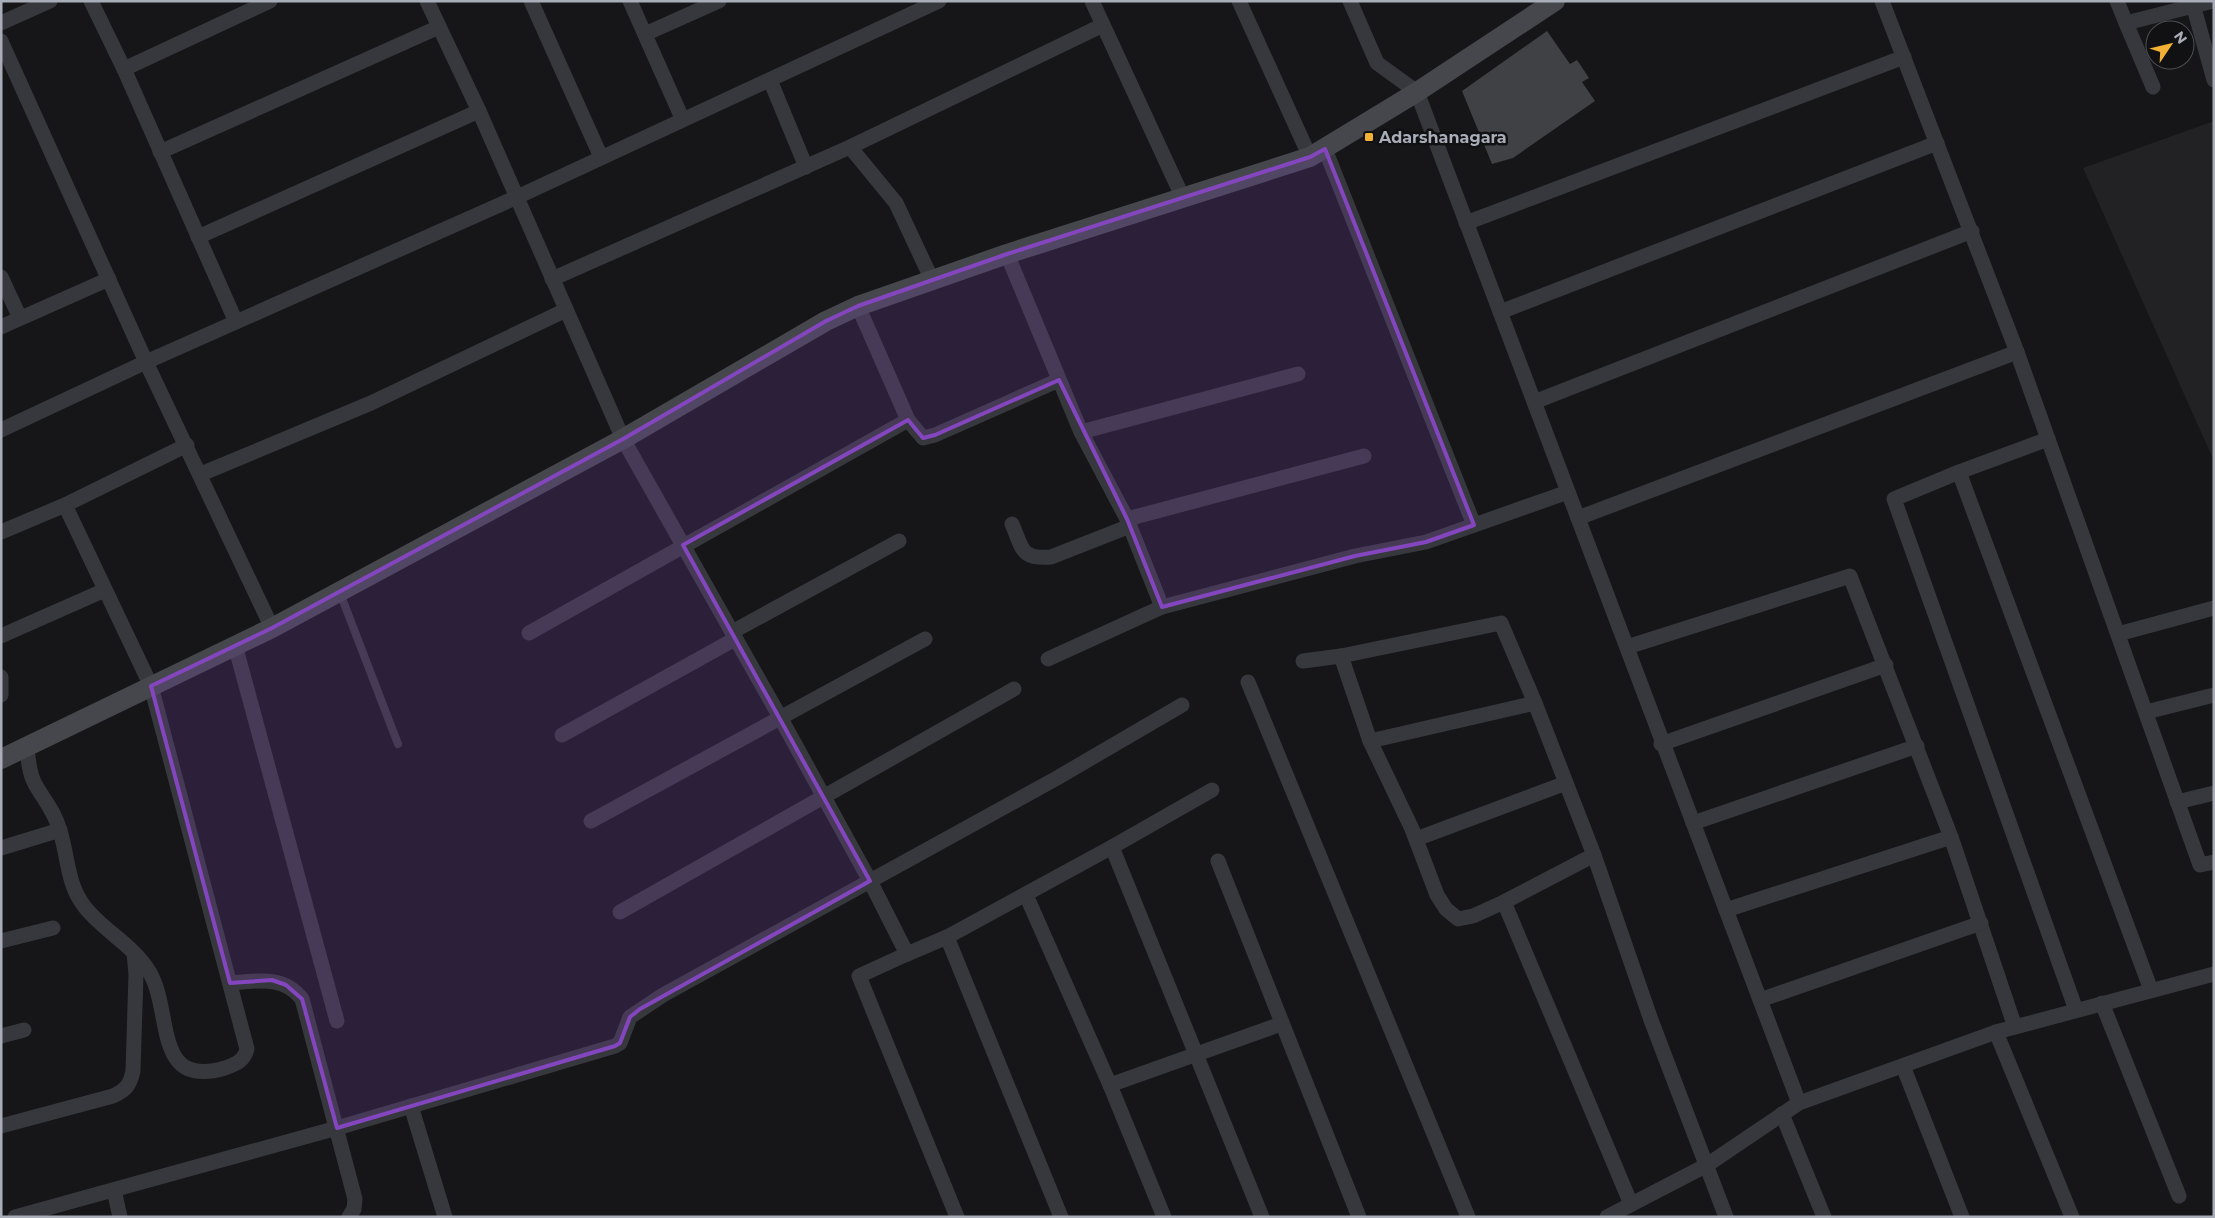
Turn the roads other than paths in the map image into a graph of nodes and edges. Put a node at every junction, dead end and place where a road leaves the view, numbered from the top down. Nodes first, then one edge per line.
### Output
1 (50, 1) edge
2 (91, 1) edge
3 (270, 1) edge
4 (427, 1) edge
5 (531, 1) edge
6 (630, 1) edge
7 (718, 1) edge
8 (938, 1) edge
9 (1092, 1) edge
10 (1240, 1) edge
11 (1554, 1) edge
12 (1882, 1) edge
13 (2117, 1) edge
14 (2213, 1) edge
15 (1355, 4) edge
16 (2192, 4) edge
17 (1, 23) edge
18 (2126, 23) junction
19 (1103, 25) junction
20 (439, 27) junction
21 (644, 34) junction
22 (1, 41) edge
23 (1904, 57) junction
24 (124, 69) junction
25 (770, 80) junction
26 (2214, 80) edge
27 (2153, 87) dead end
28 (1417, 92) junction
29 (479, 111) junction
30 (682, 118) junction
31 (1937, 143) junction
32 (850, 147) junction
33 (160, 152) junction
34 (1317, 153) junction
35 (601, 157) junction
36 (806, 167) junction
37 (515, 198) junction
38 (1182, 198) junction
39 (1466, 223) junction
40 (1972, 231) junction
41 (198, 237) junction
42 (1007, 254) junction
43 (1, 277) edge
44 (109, 279) junction
45 (552, 279) junction
46 (932, 280) junction
47 (858, 306) junction
48 (566, 310) junction
49 (1500, 312) junction
50 (20, 318) junction
51 (236, 322) junction
52 (1, 327) edge
53 (2017, 352) junction
54 (146, 362) junction
55 (1298, 374) dead end
56 (1059, 380) junction
57 (1534, 402) junction
58 (908, 420) junction
59 (1, 430) edge
60 (1082, 432) junction
61 (623, 439) junction
62 (2048, 439) junction
63 (187, 445) junction
64 (1364, 456) dead end
65 (1959, 472) junction
66 (201, 474) junction
67 (1568, 492) junction
68 (65, 505) junction
69 (1578, 518) junction
70 (1129, 523) junction
71 (1012, 524) dead end
72 (1474, 525) junction
73 (1, 532) edge
74 (899, 541) dead end
75 (683, 545) junction
76 (105, 590) junction
77 (339, 591) junction
78 (1162, 607) junction
79 (2214, 608) edge
80 (272, 628) junction
81 (529, 633) dead end
82 (2118, 634) junction
83 (734, 635) junction
84 (1, 636) edge
85 (925, 639) dead end
86 (236, 645) junction
87 (1627, 647) junction
88 (1341, 656) junction
89 (1048, 659) dead end
90 (1303, 661) dead end
91 (1886, 665) junction
92 (1, 677) edge
93 (1248, 682) dead end
94 (151, 686) junction
95 (1014, 689) dead end
96 (1, 695) edge
97 (2214, 695) edge
98 (1535, 703) junction
99 (1182, 705) dead end
100 (2146, 712) junction
101 (780, 717) junction
102 (562, 735) dead end
103 (1370, 741) junction
104 (398, 744) dead end
105 (1661, 744) junction
106 (1917, 746) junction
107 (27, 747) junction
108 (1, 759) edge
109 (1566, 783) junction
110 (1212, 790) dead end
111 (2214, 793) edge
112 (824, 798) junction
113 (2177, 802) junction
114 (591, 822) dead end
115 (1693, 823) junction
116 (60, 830) junction
117 (1951, 836) junction
118 (1416, 840) junction
119 (1112, 847) junction
120 (1, 848) edge
121 (1594, 855) junction
122 (1218, 861) dead end
123 (2214, 862) edge
124 (870, 880) junction
125 (1026, 895) junction
126 (1504, 902) junction
127 (1726, 910) junction
128 (620, 912) dead end
129 (1981, 923) junction
130 (53, 928) dead end
131 (947, 937) junction
132 (1, 941) edge
133 (133, 952) junction
134 (907, 954) junction
135 (2214, 974) edge
136 (230, 983) junction
137 (2151, 990) junction
138 (1760, 1000) junction
139 (2102, 1003) junction
140 (2076, 1010) junction
141 (336, 1021) dead end
142 (1281, 1024) junction
143 (2015, 1027) junction
144 (24, 1030) dead end
145 (1996, 1032) junction
146 (1, 1036) edge
147 (1196, 1053) junction
148 (1903, 1066) junction
149 (1110, 1086) junction
150 (1799, 1103) junction
151 (411, 1106) junction
152 (1782, 1114) junction
153 (1, 1126) edge
154 (337, 1128) junction
155 (1707, 1165) junction
156 (114, 1190) junction
157 (2180, 1196) dead end
158 (1631, 1204) junction
159 (15, 1217) edge
160 (120, 1217) edge
161 (349, 1217) edge
162 (445, 1217) edge
163 (957, 1217) edge
164 (1061, 1217) edge
165 (1164, 1217) edge
166 (1262, 1217) edge
167 (1359, 1217) edge
168 (1468, 1217) edge
169 (1607, 1217) edge
170 (1726, 1217) edge
171 (1824, 1217) edge
172 (1962, 1217) edge
173 (2072, 1217) edge

1 - 17 street
2 - 24 street
3 - 24 street
4 - 20 street
5 - 35 street
6 - 21 street
7 - 21 street
8 - 25 street
9 - 19 street
10 - 34 street
11 - 28 street
12 - 23 street
13 - 18 street
14 - 16 street
15 - 28 street
16 - 18 street
16 - 26 street
18 - 27 street
19 - 32 street
19 - 38 street
20 - 29 street
20 - 33 street
21 - 30 street
22 - 44 street
23 - 31 street
23 - 39 street
24 - 33 street
25 - 30 street
25 - 36 street
28 - 34 street
28 - 39 street
29 - 37 street
29 - 41 street
30 - 35 street
31 - 40 street
31 - 49 street
32 - 36 street
32 - 46 street
33 - 41 street
34 - 38 street
34 - 72 street
35 - 37 street
36 - 45 street
37 - 45 street
37 - 51 street
38 - 42 street
39 - 49 street
40 - 53 street
40 - 57 street
41 - 51 street
42 - 46 street
42 - 56 street
43 - 50 street
44 - 50 street
44 - 54 street
45 - 48 street
46 - 47 street
47 - 58 street
47 - 61 street
48 - 61 street
48 - 66 street
49 - 57 street
50 - 52 street
51 - 54 street
53 - 62 street
53 - 69 street
54 - 59 street
54 - 63 street
55 - 60 street
56 - 58 street
56 - 60 street
57 - 67 street
58 - 75 street
60 - 70 street
61 - 75 street
61 - 77 street
62 - 65 street
62 - 82 street
63 - 66 street
63 - 68 street
64 - 70 street
65 - 137 street
65 - 140 street
66 - 80 street
67 - 69 street
67 - 72 street
68 - 73 street
68 - 76 street
69 - 87 street
70 - 71 street
70 - 78 street
72 - 78 street
74 - 83 street
75 - 81 street
75 - 83 street
76 - 84 street
76 - 94 street
77 - 80 street
77 - 104 lane
78 - 89 street
79 - 82 street
80 - 86 street
82 - 100 street
83 - 101 street
83 - 102 street
85 - 101 street
86 - 94 street
86 - 141 street
87 - 91 street
87 - 105 street
88 - 90 street
88 - 98 street
88 - 103 street
91 - 105 street
91 - 106 street
92 - 96 street
93 - 168 street
94 - 107 street
94 - 136 street
95 - 112 street
97 - 100 street
98 - 103 street
98 - 109 street
99 - 124 street
100 - 113 street
101 - 112 street
101 - 114 street
103 - 118 street
105 - 115 street
106 - 115 street
106 - 117 street
107 - 108 street
107 - 116 street
109 - 118 street
109 - 121 street
110 - 119 street
111 - 113 street
112 - 124 street
112 - 128 street
113 - 123 street
115 - 127 street
116 - 120 street
116 - 133 street
117 - 127 street
117 - 129 street
118 - 126 street
119 - 125 street
119 - 147 street
121 - 126 street
121 - 155 street
122 - 142 street
124 - 134 street
124 - 151 street
125 - 131 street
125 - 149 street
126 - 158 street
127 - 138 street
129 - 138 street
129 - 143 street
130 - 132 street
131 - 134 street
131 - 164 street
133 - 136 street
133 - 153 street
134 - 163 street
135 - 137 street
136 - 154 street
137 - 139 street
138 - 150 street
139 - 140 street
139 - 157 street
140 - 143 street
142 - 147 street
142 - 167 street
143 - 145 street
144 - 146 street
145 - 148 street
145 - 173 street
147 - 149 street
147 - 166 street
148 - 150 street
148 - 172 street
149 - 165 street
150 - 152 street
151 - 154 street
151 - 162 street
152 - 155 street
152 - 171 street
154 - 156 street
154 - 161 street
155 - 158 street
155 - 170 street
156 - 159 street
156 - 160 street
158 - 169 street

